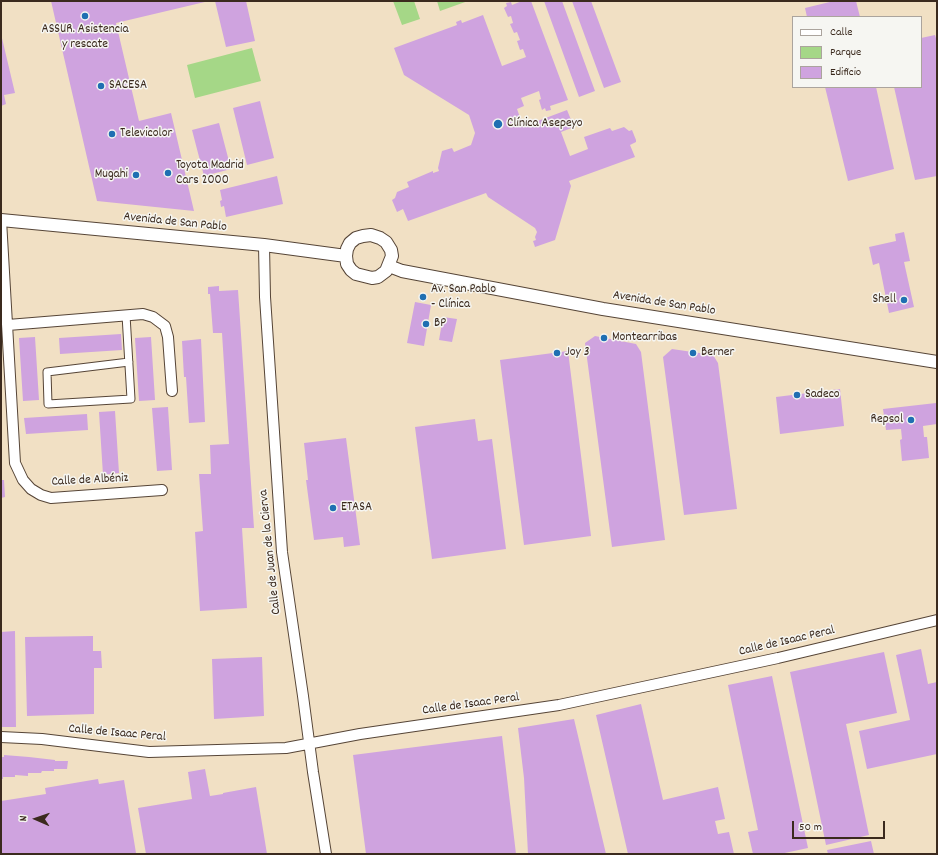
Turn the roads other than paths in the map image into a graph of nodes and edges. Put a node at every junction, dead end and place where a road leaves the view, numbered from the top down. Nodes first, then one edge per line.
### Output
1 (1, 220) edge
2 (264, 245) junction
3 (346, 256) junction
4 (389, 266) junction
5 (126, 316) junction
6 (8, 325) junction
7 (129, 362) junction
8 (937, 362) edge
9 (172, 391) dead end
10 (162, 490) dead end
11 (937, 620) edge
12 (1, 737) edge
13 (309, 744) junction
14 (326, 854) edge

1 - 2 street, Avenida de San Pablo
1 - 6 street, Calle de Albéniz
2 - 3 street, Avenida de San Pablo
2 - 13 street, Calle de Juan de la Cierva
3 - 4 street
3 - 4 street
4 - 8 street, Avenida de San Pablo
5 - 6 street
5 - 7 street
5 - 9 street
6 - 10 street, Calle de Albéniz
7 - 7 street
11 - 13 street, Calle de Isaac Peral
12 - 13 street, Calle de Isaac Peral
13 - 14 street, Calle de Juan de la Cierva

